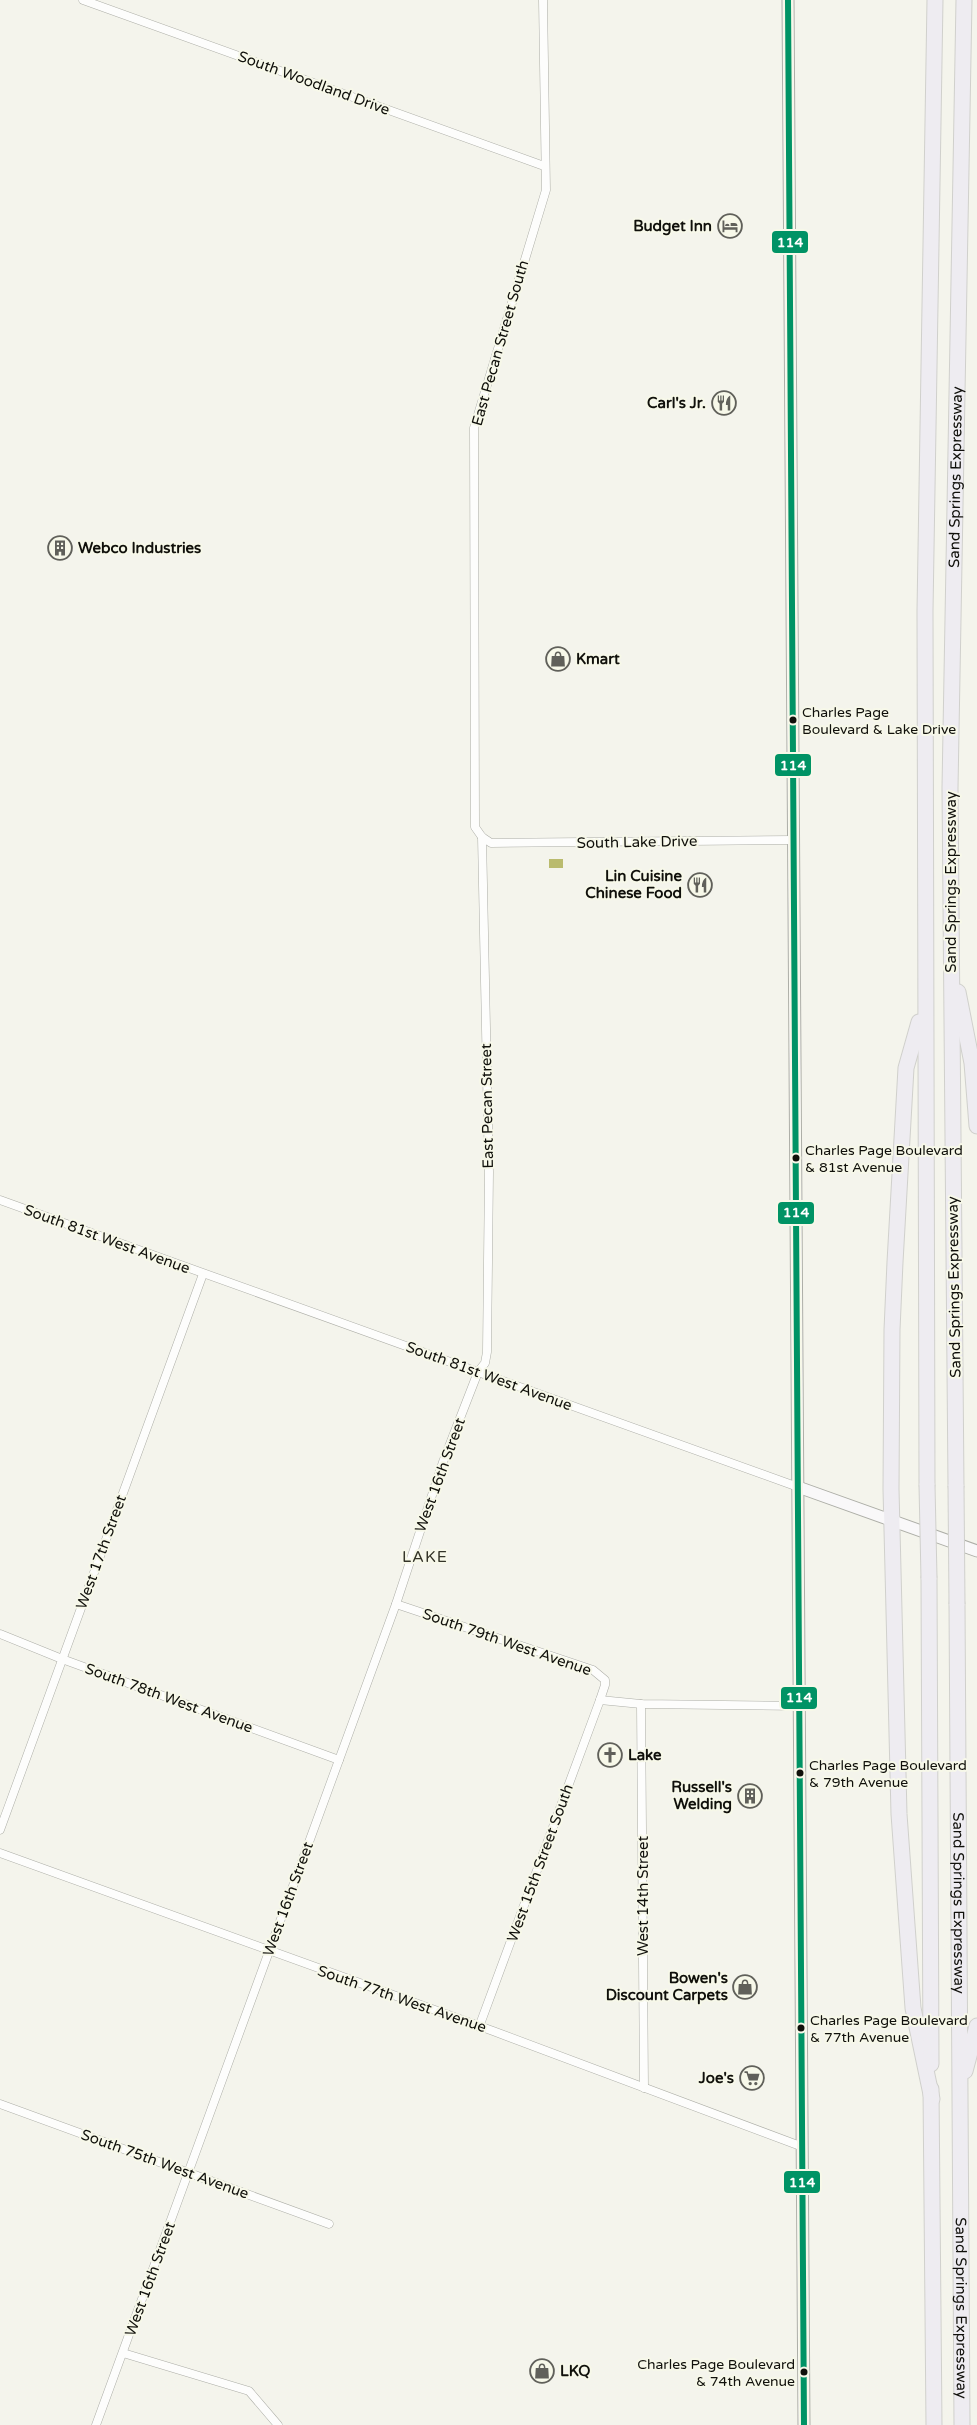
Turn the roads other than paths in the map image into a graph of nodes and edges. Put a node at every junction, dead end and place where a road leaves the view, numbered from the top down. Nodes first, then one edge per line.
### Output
1 (83, 0) edge
2 (543, 0) edge
3 (788, 0) edge
4 (935, 0) edge
5 (964, 0) edge
6 (544, 166) junction
7 (482, 837) junction
8 (794, 840) junction
9 (951, 957) junction
10 (924, 1004) junction
11 (977, 1126) edge
12 (0, 1200) edge
13 (203, 1274) junction
14 (478, 1372) junction
15 (798, 1488) junction
16 (893, 1520) junction
17 (977, 1551) edge
18 (396, 1604) junction
19 (0, 1634) edge
20 (62, 1659) junction
21 (600, 1700) junction
22 (641, 1704) junction
23 (800, 1706) junction
24 (338, 1760) junction
25 (0, 1830) edge
26 (0, 1853) edge
27 (268, 1952) junction
28 (977, 2026) edge
29 (479, 2027) junction
30 (644, 2088) junction
31 (960, 2090) junction
32 (932, 2099) junction
33 (0, 2104) edge
34 (804, 2147) junction
35 (189, 2172) junction
36 (330, 2224) dead end
37 (123, 2353) junction
38 (96, 2425) edge
39 (278, 2425) edge
40 (804, 2425) edge
41 (934, 2425) edge
42 (962, 2425) edge

1 - 6 street, South Woodland Drive
2 - 6 street, East Pecan Street South
3 - 8 main road
4 - 10 highway, Sand Springs Expressway
5 - 9 highway, Sand Springs Expressway
6 - 7 street, East Pecan Street South
7 - 8 street, South Lake Drive
7 - 14 street, East Pecan Street
8 - 15 main road
9 - 11 highway
9 - 31 highway, Sand Springs Expressway, bridge
10 - 16 highway
10 - 32 highway, Sand Springs Expressway, bridge
12 - 13 street, South 81st West Avenue
13 - 14 street, South 81st West Avenue
13 - 20 street, West 17th Street
14 - 15 street, South 81st West Avenue
14 - 18 street, West 16th Street
15 - 16 main road, South 81st West Avenue
15 - 23 main road
16 - 17 main road, South 81st West Avenue
16 - 32 highway
18 - 21 street, South 79th West Avenue
18 - 24 street, West 16th Street
19 - 20 street, South 78th West Avenue
20 - 24 street, South 78th West Avenue
20 - 25 street, West 17th Street
21 - 22 street
21 - 29 street, West 15th Street South
22 - 23 street
22 - 30 street, West 14th Street
23 - 34 main road
24 - 27 street, West 16th Street
26 - 27 street, South 77th West Avenue
27 - 29 street, South 77th West Avenue
27 - 35 street, West 16th Street
28 - 31 highway
29 - 30 street, South 77th West Avenue
30 - 34 street, South 77th West Avenue
31 - 42 highway, Sand Springs Expressway
32 - 41 highway, Sand Springs Expressway
33 - 35 street, South 75th West Avenue
34 - 40 main road
35 - 36 street, South 75th West Avenue
35 - 37 street, West 16th Street
37 - 38 street, West 16th Street
37 - 39 street

